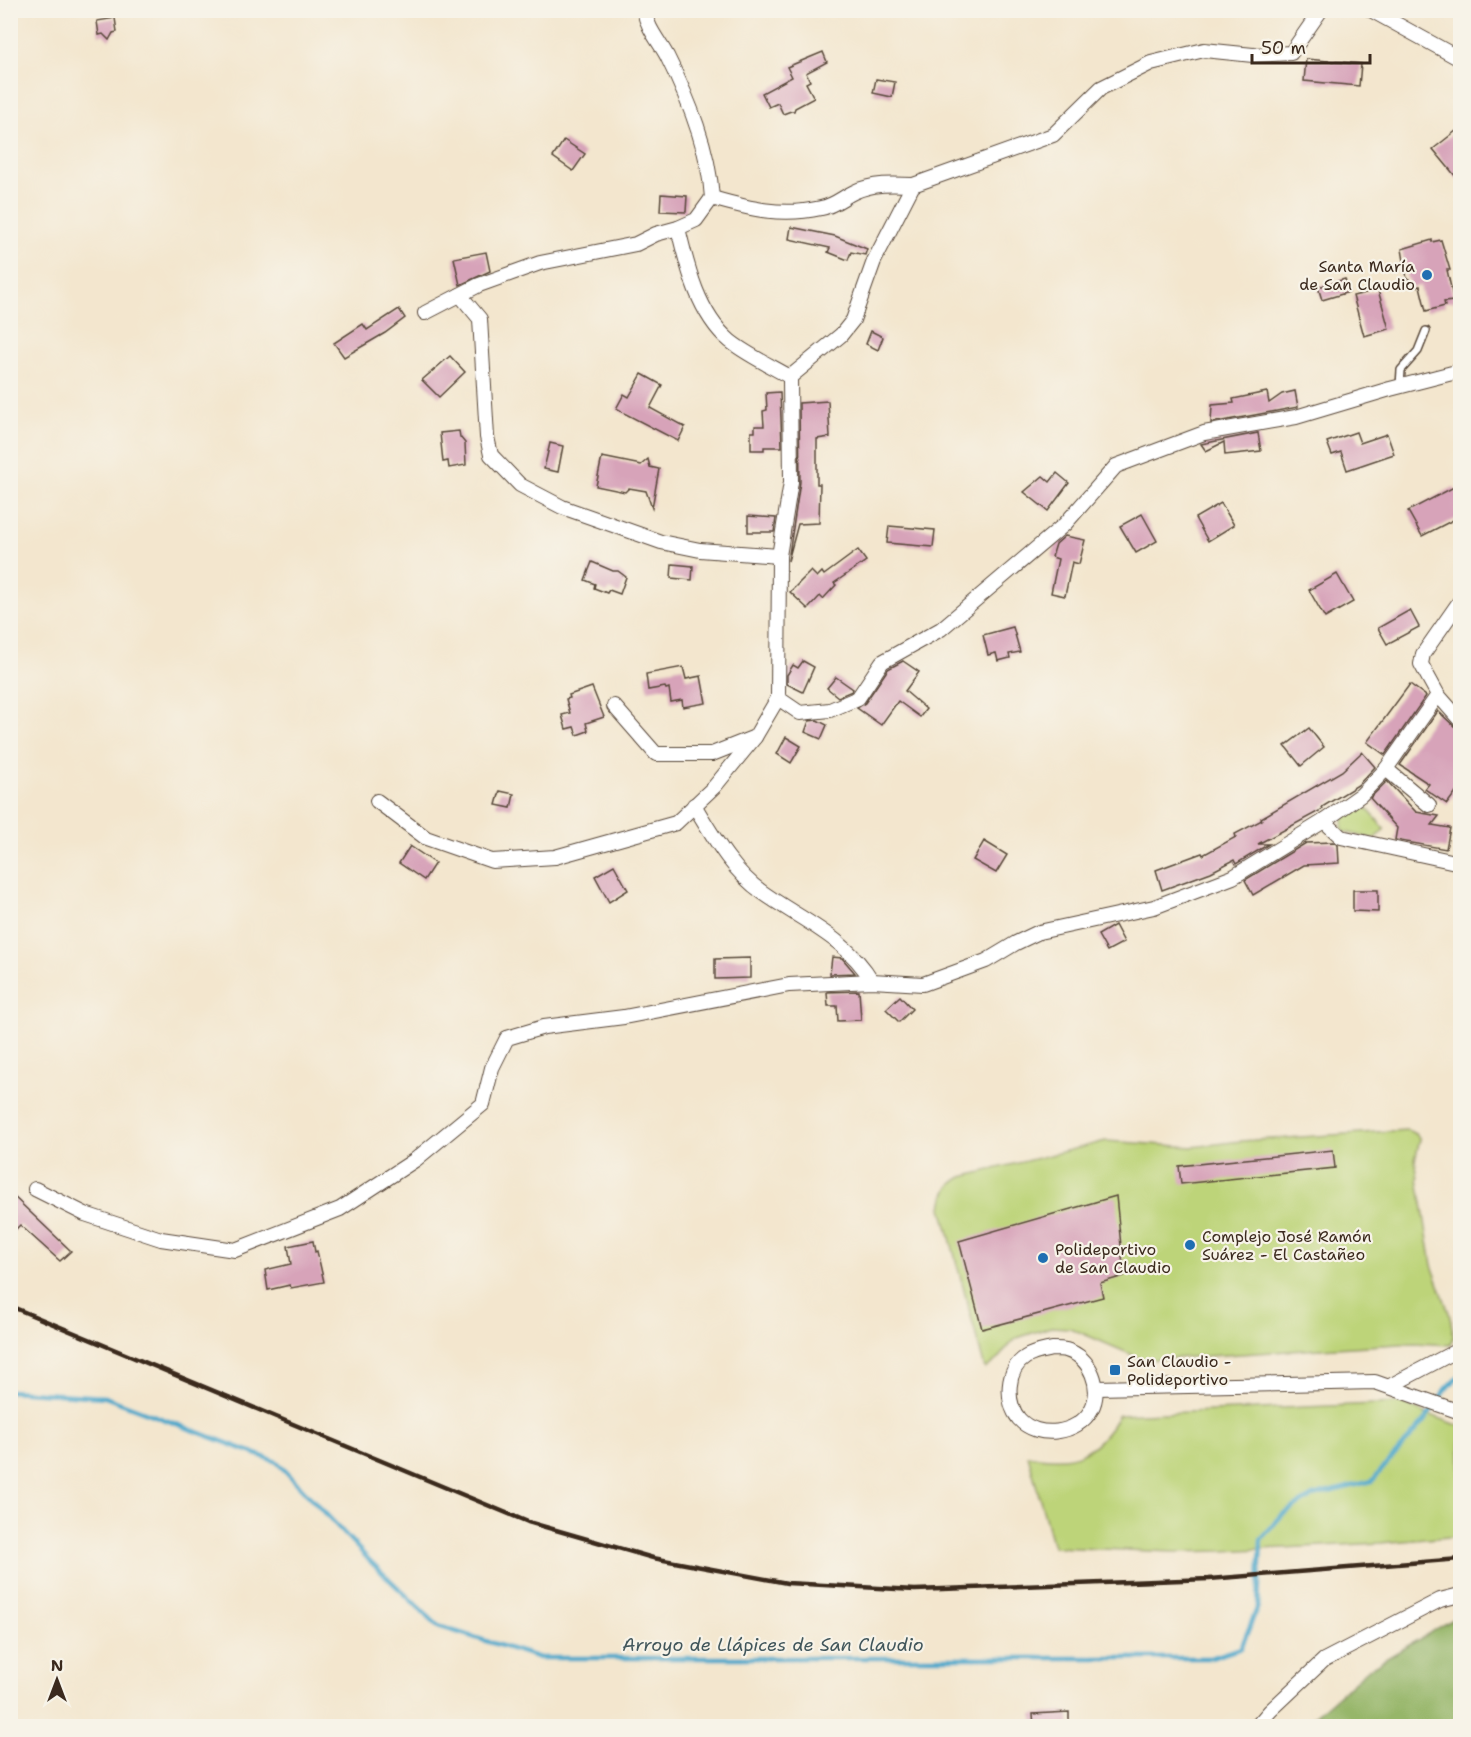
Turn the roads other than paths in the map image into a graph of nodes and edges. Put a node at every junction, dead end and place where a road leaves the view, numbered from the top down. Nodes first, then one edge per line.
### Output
1 (644, 10) edge
2 (1321, 10) edge
3 (1371, 10) edge
4 (1461, 58) edge
5 (913, 185) junction
6 (712, 198) junction
7 (678, 228) junction
8 (460, 295) junction
9 (425, 313) dead end
10 (1426, 331) dead end
11 (1461, 371) edge
12 (790, 377) junction
13 (1400, 387) junction
14 (779, 556) junction
15 (1461, 601) edge
16 (1438, 694) junction
17 (778, 698) junction
18 (614, 706) dead end
19 (1461, 720) edge
20 (755, 737) junction
21 (1386, 769) junction
22 (377, 801) dead end
23 (1429, 805) dead end
24 (694, 806) junction
25 (1324, 821) junction
26 (1461, 863) edge
27 (872, 981) junction
28 (35, 1189) dead end
29 (1461, 1349) edge
30 (1390, 1386) junction
31 (1097, 1388) junction
32 (1461, 1412) edge
33 (1461, 1595) edge
34 (1257, 1726) edge

1 - 6 street
2 - 5 street
3 - 4 street
5 - 6 street
5 - 12 street
6 - 7 street
7 - 8 street
7 - 12 street
8 - 9 street
8 - 14 street
10 - 13 lane
11 - 13 street
12 - 14 street
13 - 17 street
14 - 17 street
15 - 16 street
16 - 19 street
16 - 21 street
17 - 20 street
18 - 20 street
20 - 24 street
21 - 23 street
21 - 25 street
22 - 24 street
24 - 27 street
25 - 26 street
25 - 27 street
27 - 28 street
29 - 30 street
30 - 31 street
30 - 32 street
31 - 31 street
33 - 34 street

